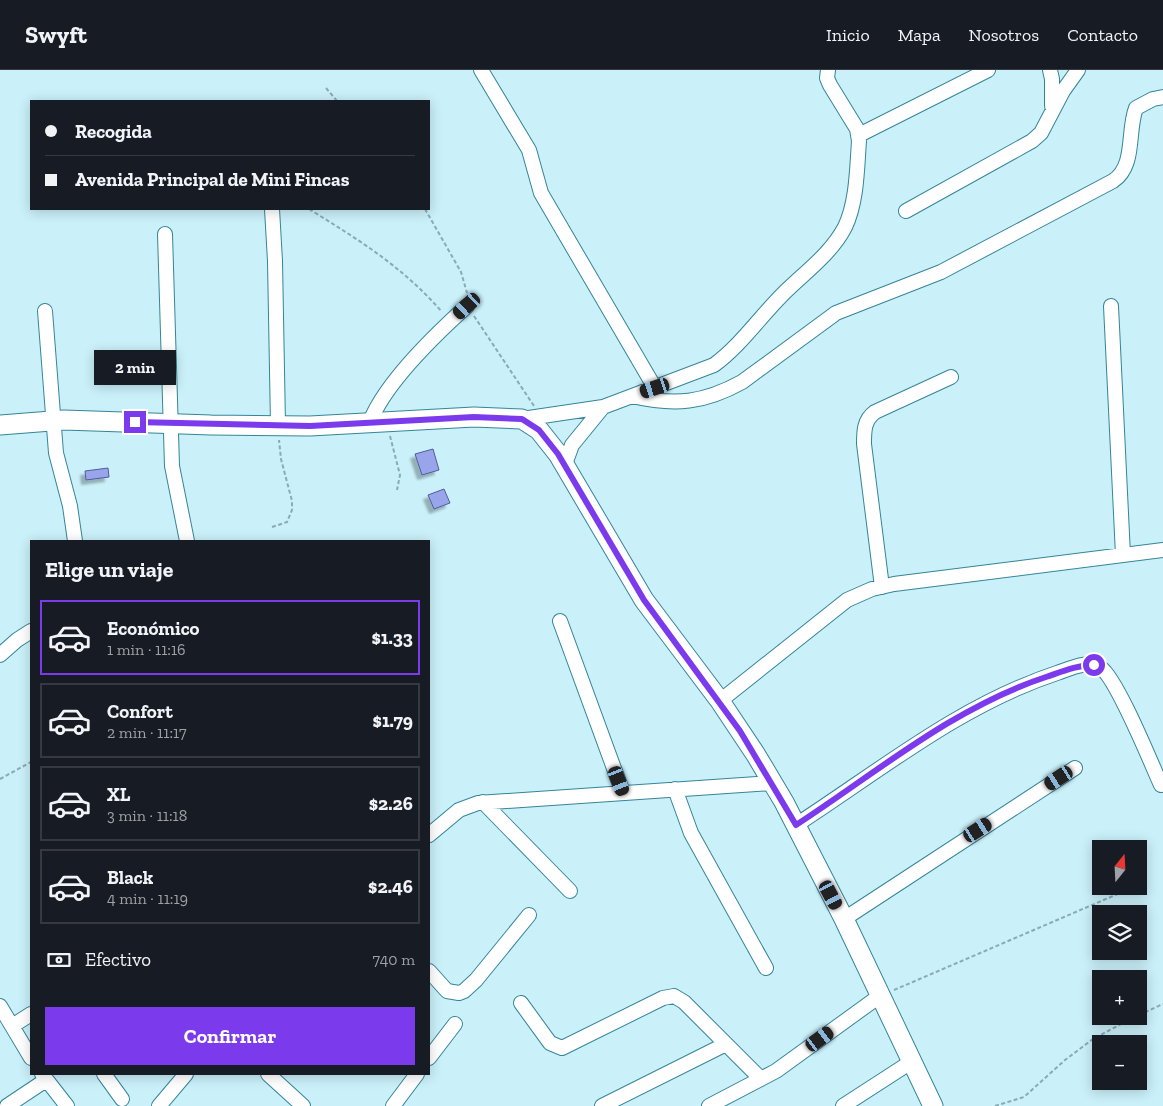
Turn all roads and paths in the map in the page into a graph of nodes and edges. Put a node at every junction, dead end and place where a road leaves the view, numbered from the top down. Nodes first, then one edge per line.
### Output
1 (481, 70) edge
2 (828, 70) edge
3 (988, 70) edge
4 (1050, 70) edge
5 (1078, 70) edge
6 (326, 88) dead end
7 (1163, 98) edge
8 (336, 100) edge
9 (1051, 114) junction
10 (859, 135) junction
11 (272, 210) edge
12 (312, 210) edge
13 (426, 210) edge
14 (906, 211) dead end
15 (165, 234) dead end
16 (467, 306) junction
17 (1111, 306) dead end
18 (45, 311) dead end
19 (450, 321) junction
20 (950, 377) dead end
21 (655, 388) junction
22 (632, 396) junction
23 (603, 407) junction
24 (531, 417) junction
25 (52, 420) junction
26 (378, 422) junction
27 (170, 424) junction
28 (0, 425) edge
29 (278, 426) junction
30 (565, 464) junction
31 (397, 490) dead end
32 (272, 527) dead end
33 (75, 540) edge
34 (186, 540) edge
35 (1163, 550) edge
36 (1123, 555) junction
37 (882, 587) junction
38 (560, 621) dead end
39 (30, 632) edge
40 (0, 655) edge
41 (720, 701) junction
42 (30, 763) edge
43 (1075, 768) dead end
44 (0, 779) edge
45 (772, 783) junction
46 (1162, 785) dead end
47 (675, 789) junction
48 (623, 793) junction
49 (483, 802) junction
50 (796, 825) junction
51 (430, 835) edge
52 (570, 891) dead end
53 (1115, 895) edge
54 (529, 915) dead end
55 (844, 920) junction
56 (766, 968) dead end
57 (430, 972) edge
58 (881, 995) junction
59 (521, 1003) dead end
60 (1163, 1004) edge
61 (1, 1011) edge
62 (1147, 1011) edge
63 (30, 1015) edge
64 (455, 1024) dead end
65 (1120, 1025) edge
66 (12, 1026) junction
67 (726, 1044) junction
68 (30, 1056) edge
69 (430, 1057) edge
70 (911, 1062) junction
71 (105, 1075) edge
72 (185, 1075) edge
73 (269, 1075) edge
74 (416, 1075) edge
75 (44, 1077) edge
76 (761, 1079) junction
77 (122, 1099) dead end
78 (161, 1105) edge
79 (7, 1106) edge
80 (66, 1106) edge
81 (303, 1106) edge
82 (393, 1106) edge
83 (602, 1106) edge
84 (709, 1106) edge
85 (842, 1106) edge
86 (933, 1106) edge
87 (995, 1106) edge

1 - 21 street
2 - 10 street
3 - 10 street
4 - 9 street
5 - 9 street
6 - 8 path
7 - 22 street
9 - 14 street
10 - 21 street
11 - 29 street
12 - 19 path
13 - 16 path
15 - 27 street
16 - 19 street
16 - 24 path
17 - 36 street
18 - 25 street
19 - 26 street
20 - 37 street
21 - 22 street
22 - 23 street
23 - 24 street
23 - 30 street
24 - 26 street
24 - 30 street
25 - 27 street
25 - 28 street
25 - 33 street
26 - 29 street
26 - 31 path
27 - 29 street
27 - 34 street
29 - 32 path
30 - 41 street
35 - 36 street
36 - 37 street
37 - 41 street
38 - 48 street
39 - 40 street
41 - 45 street
42 - 44 path
43 - 55 street
45 - 47 street
45 - 50 street
46 - 50 street
47 - 48 street
47 - 56 street
48 - 49 street
49 - 51 street
49 - 52 street
50 - 55 street
53 - 58 path
54 - 57 street
55 - 58 street
58 - 70 street
58 - 76 street
59 - 67 street
60 - 62 path
61 - 66 street
63 - 66 street
64 - 69 street
65 - 87 path
66 - 68 street
67 - 76 street
67 - 83 street
70 - 85 street
70 - 86 street
71 - 77 street
72 - 78 street
73 - 81 street
74 - 82 street
75 - 79 street
75 - 80 street
76 - 84 street

